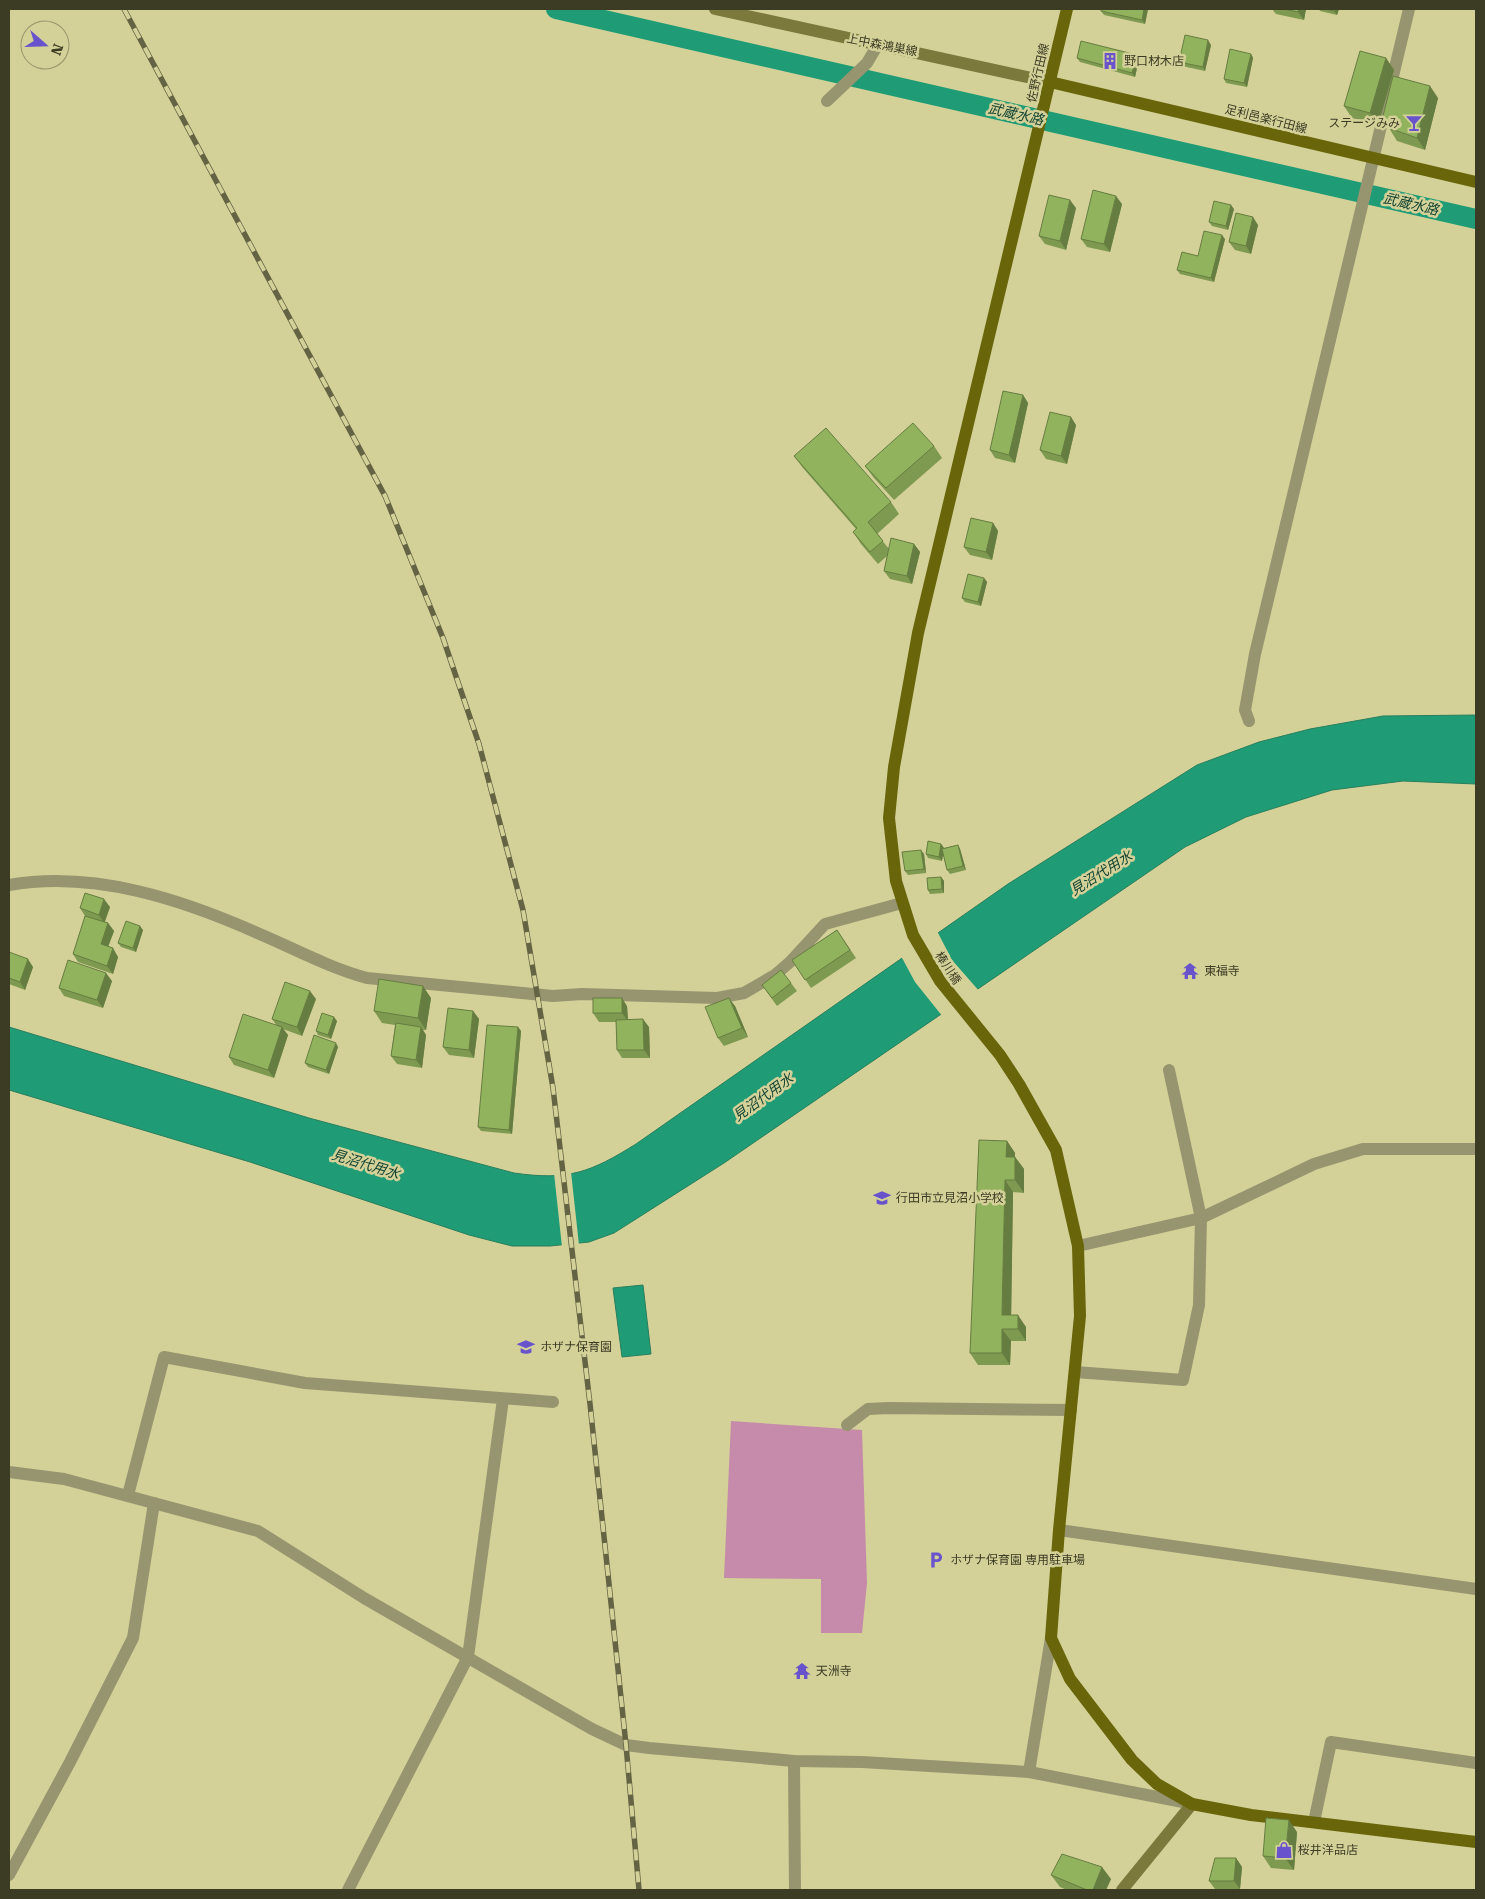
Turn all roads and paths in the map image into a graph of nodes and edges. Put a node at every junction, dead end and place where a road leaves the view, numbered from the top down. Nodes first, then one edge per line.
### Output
1 (715, 9) edge
2 (1067, 9) edge
3 (1409, 9) edge
4 (877, 46) junction
5 (1050, 82) junction
6 (829, 99) dead end
7 (1374, 159) junction
8 (1476, 182) edge
9 (1249, 721) dead end
10 (9, 885) edge
11 (902, 903) junction
12 (1169, 1070) dead end
13 (1476, 1149) edge
14 (1201, 1218) junction
15 (1078, 1246) junction
16 (1074, 1372) junction
17 (503, 1399) junction
18 (553, 1402) dead end
19 (1071, 1410) junction
20 (847, 1425) dead end
21 (9, 1472) edge
22 (128, 1495) junction
23 (154, 1503) junction
24 (1059, 1530) junction
25 (1476, 1589) edge
26 (1051, 1638) junction
27 (468, 1657) junction
28 (794, 1761) junction
29 (1476, 1763) edge
30 (1029, 1772) junction
31 (1192, 1804) junction
32 (1314, 1822) junction
33 (1476, 1842) edge
34 (9, 1875) edge
35 (348, 1890) edge
36 (795, 1890) edge
37 (1122, 1890) edge

1 - 4 main road, 上中森鴻巣線
2 - 5 main road, 佐野行田線
3 - 7 street
4 - 5 main road, 上中森鴻巣線
4 - 6 street
5 - 7 main road, 足利邑楽行田線
5 - 11 main road, 佐野行田線
7 - 8 main road, 足利邑楽行田線
7 - 9 street
10 - 11 street
11 - 15 main road, 棒川橋
12 - 14 street
13 - 14 street
14 - 15 street
14 - 16 street
15 - 16 main road, 棒川橋
16 - 19 main road, 棒川橋
17 - 18 street
17 - 22 street
17 - 27 street
19 - 20 street
19 - 24 main road, 棒川橋
21 - 22 street
22 - 23 street
23 - 27 street
23 - 34 street
24 - 25 street
24 - 26 main road, 棒川橋
26 - 30 street
26 - 31 main road
27 - 28 street
27 - 35 street
28 - 30 street
28 - 36 street
29 - 32 street
30 - 31 street
31 - 32 main road
31 - 37 main road
32 - 33 main road

